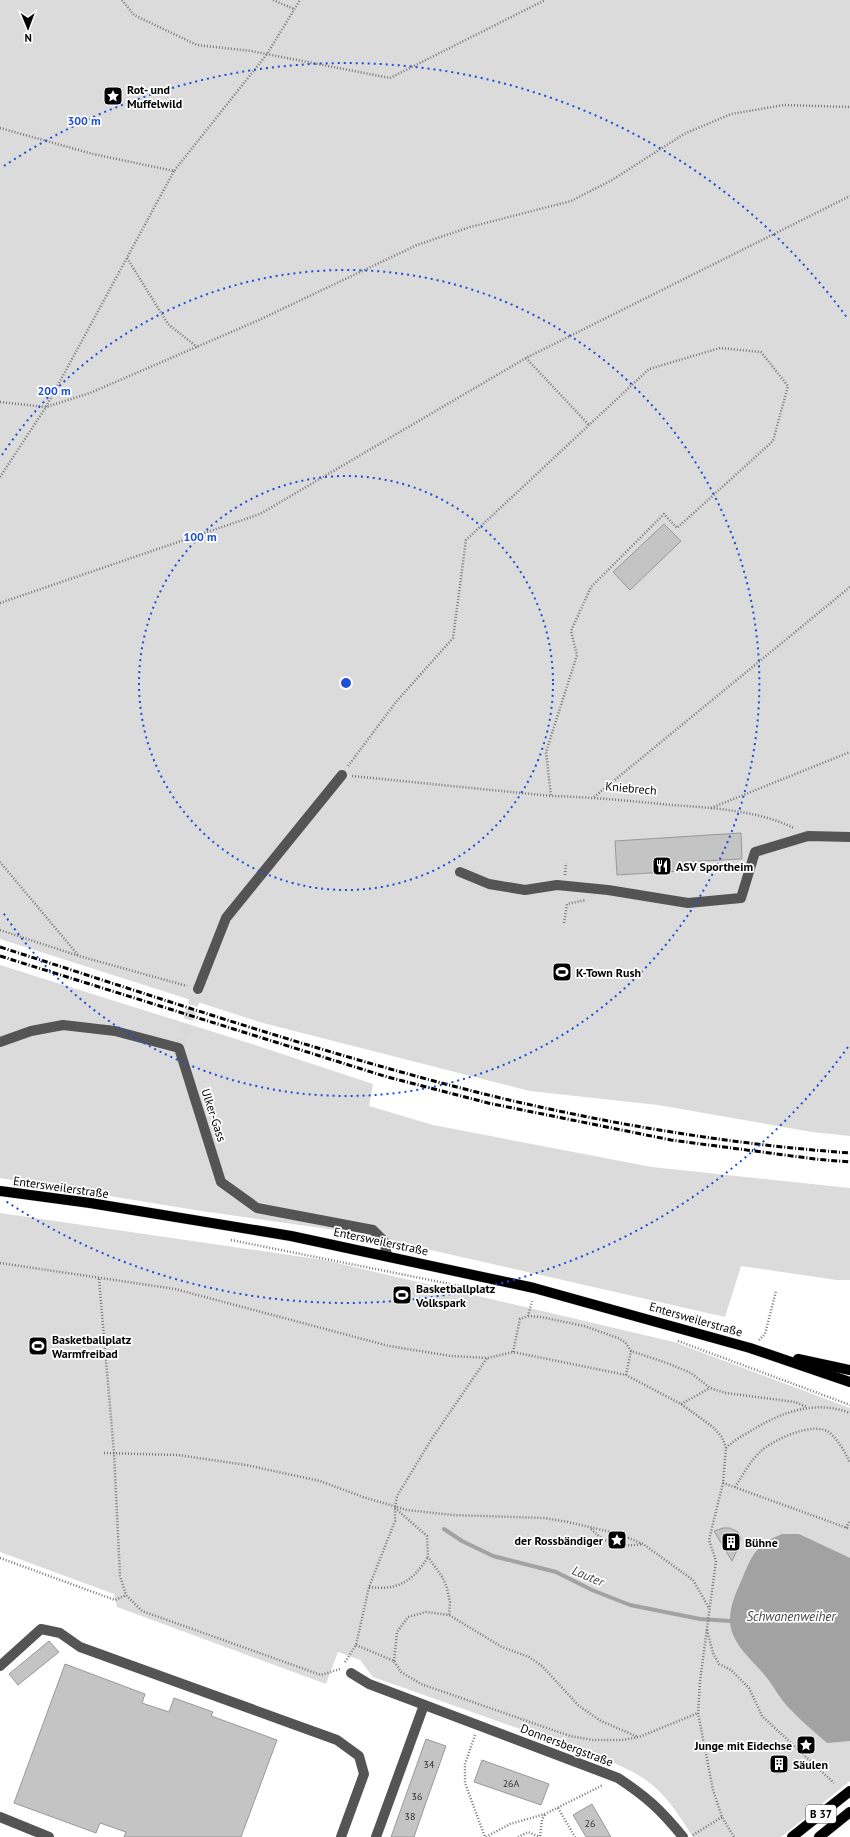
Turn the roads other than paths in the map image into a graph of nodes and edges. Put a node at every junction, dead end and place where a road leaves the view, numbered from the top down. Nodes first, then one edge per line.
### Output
1 (342, 775) road end
2 (850, 838) edge
3 (460, 872) dead end
4 (198, 989) tunnel mouth
5 (0, 1042) edge
6 (0, 1191) edge
7 (387, 1255) junction
8 (750, 1348) junction
9 (850, 1370) edge
10 (850, 1382) edge
11 (0, 1666) edge
12 (346, 1671) road end
13 (424, 1705) junction
14 (850, 1791) edge
15 (850, 1812) edge
16 (0, 1817) edge
17 (49, 1837) edge
18 (341, 1837) edge
19 (376, 1837) edge
20 (683, 1837) edge
21 (792, 1837) edge
22 (819, 1837) edge

1 - 4 street
2 - 3 street
5 - 7 street, Ulker-Gass
6 - 7 main road, Entersweilerstraße
7 - 8 main road, Entersweilerstraße
8 - 9 main road, Entersweilerstraße
8 - 10 main road, Entersweilerstraße
11 - 18 street
12 - 13 street, Donnersbergstraße
13 - 19 street
13 - 20 street, Donnersbergstraße
14 - 21 main road, B 37
15 - 22 main road, B 37
16 - 17 street

